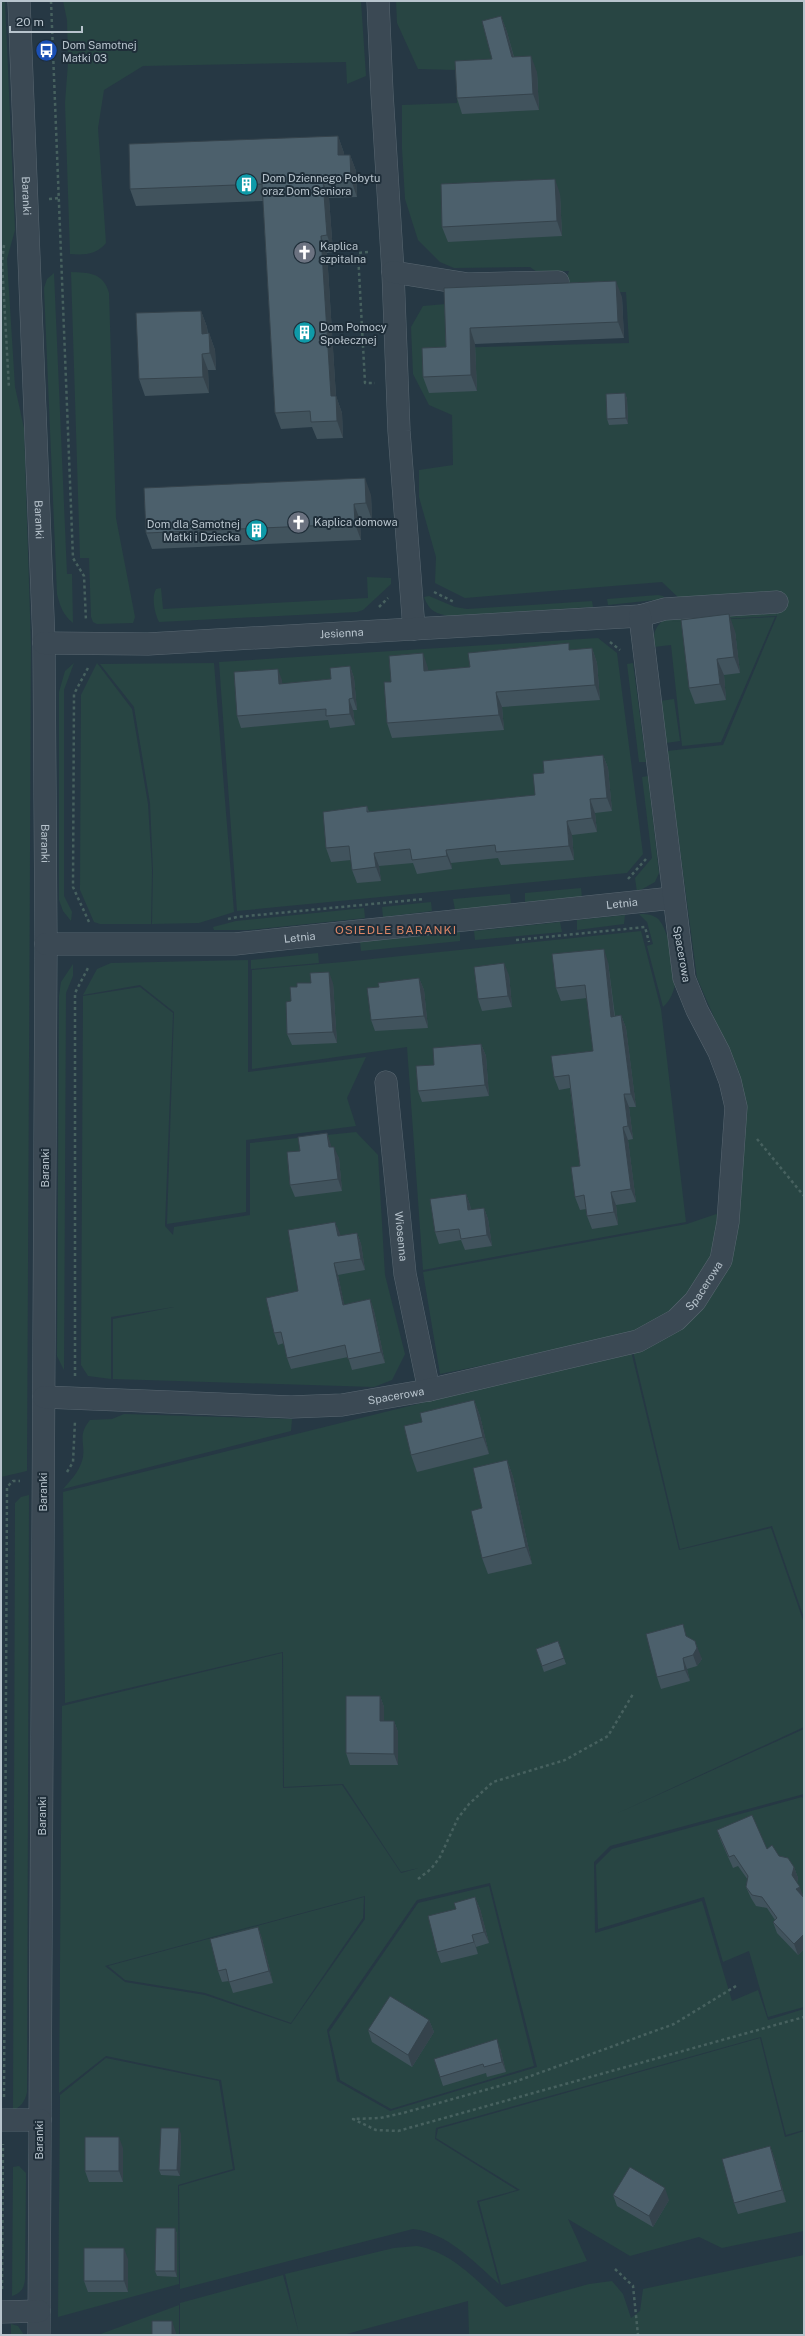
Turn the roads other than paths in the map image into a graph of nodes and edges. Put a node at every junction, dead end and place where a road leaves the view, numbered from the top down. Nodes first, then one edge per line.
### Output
1 (19, 1) edge
2 (378, 1) edge
3 (393, 272) junction
4 (558, 282) edge
5 (777, 602) dead end
6 (640, 616) junction
7 (414, 629) junction
8 (44, 644) junction
9 (673, 898) junction
10 (46, 944) junction
11 (386, 1082) dead end
12 (429, 1390) junction
13 (44, 1398) junction
14 (2, 2120) edge
15 (40, 2120) junction
16 (39, 2311) junction
17 (2, 2312) edge
18 (39, 2335) edge

1 - 8 street, Baranki
2 - 3 street
3 - 4 street
3 - 7 street
5 - 6 street, Jesienna
6 - 7 street, Jesienna
6 - 9 street, Spacerowa
7 - 8 street, Jesienna
8 - 10 street, Baranki
9 - 10 street, Letnia
9 - 12 street, Spacerowa
10 - 13 street, Baranki
11 - 12 street, Wiosenna
12 - 13 street, Spacerowa
13 - 15 street, Baranki
14 - 15 street
15 - 16 street, Baranki
16 - 17 street
16 - 18 street, Baranki

